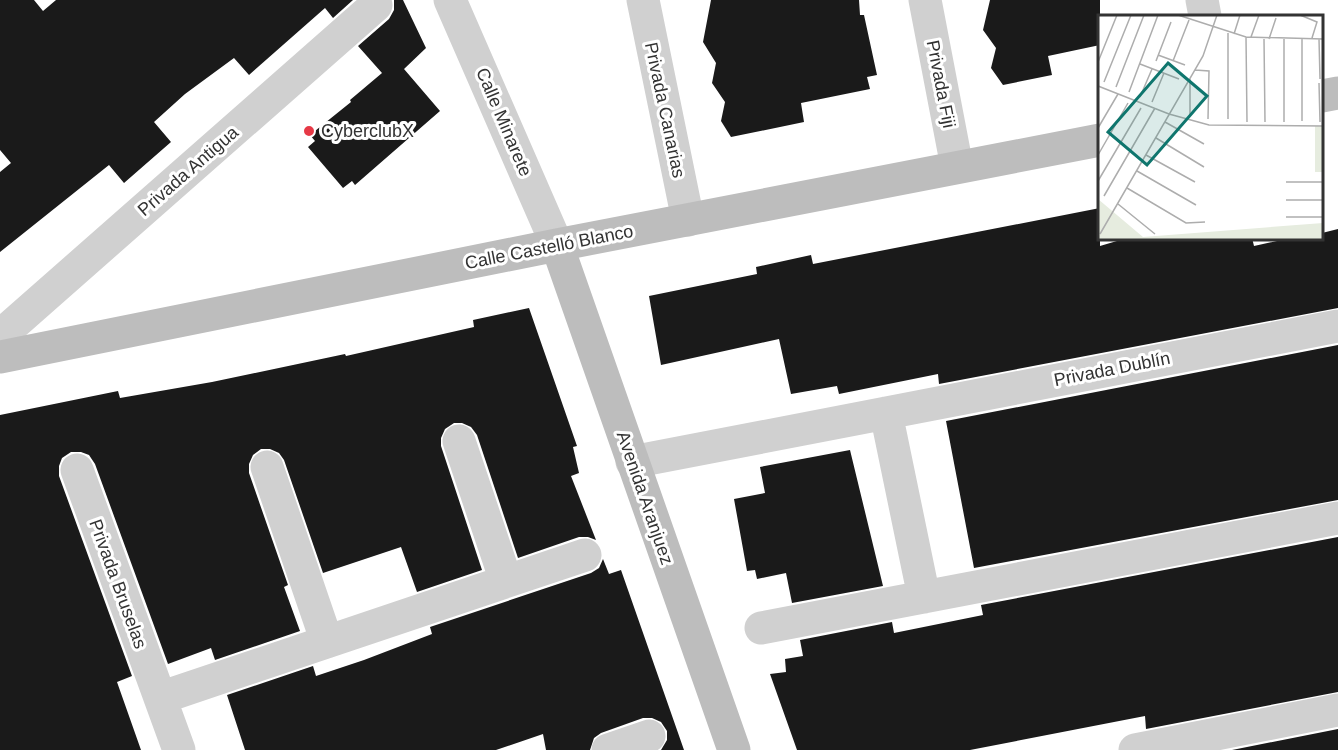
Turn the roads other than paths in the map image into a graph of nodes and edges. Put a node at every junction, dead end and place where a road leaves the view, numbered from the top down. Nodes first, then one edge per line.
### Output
1 (450, 0) edge
2 (643, 0) edge
3 (925, 0) edge
4 (1202, 0) edge
5 (376, 5) dead end
6 (1205, 15) edge
7 (1338, 93) edge
8 (1323, 96) edge
9 (1098, 140) edge
10 (957, 167) junction
11 (688, 220) junction
12 (556, 245) junction
13 (1338, 326) edge
14 (0, 336) edge
15 (0, 357) edge
16 (886, 412) junction
17 (459, 441) dead end
18 (632, 462) junction
19 (267, 466) dead end
20 (77, 470) dead end
21 (1338, 518) edge
22 (585, 555) dead end
23 (506, 581) junction
24 (924, 597) junction
25 (761, 628) dead end
26 (327, 642) junction
27 (160, 698) junction
28 (1338, 710) edge
29 (649, 736) dead end
30 (178, 750) edge
31 (608, 750) edge
32 (734, 750) edge
33 (1135, 750) edge

1 - 12 street, Calle Minarete
2 - 11 street, Privada Canarias
3 - 10 street, Privada Fiji
4 - 6 street
5 - 14 street, Privada Antigua
7 - 8 street
9 - 10 street, Calle Castelló Blanco
10 - 11 street, Calle Castelló Blanco
11 - 12 street, Calle Castelló Blanco
12 - 15 street, Calle Castelló Blanco
12 - 18 street, Avenida Aranjuez
13 - 16 street, Privada Dublín
16 - 18 street, Privada Dublín
16 - 24 street
17 - 23 street
18 - 32 street, Avenida Aranjuez
19 - 26 street
20 - 27 street, Privada Bruselas
21 - 24 street
22 - 23 street
23 - 26 street
24 - 25 street
26 - 27 street
27 - 30 street, Privada Bruselas
28 - 33 street
29 - 31 street

